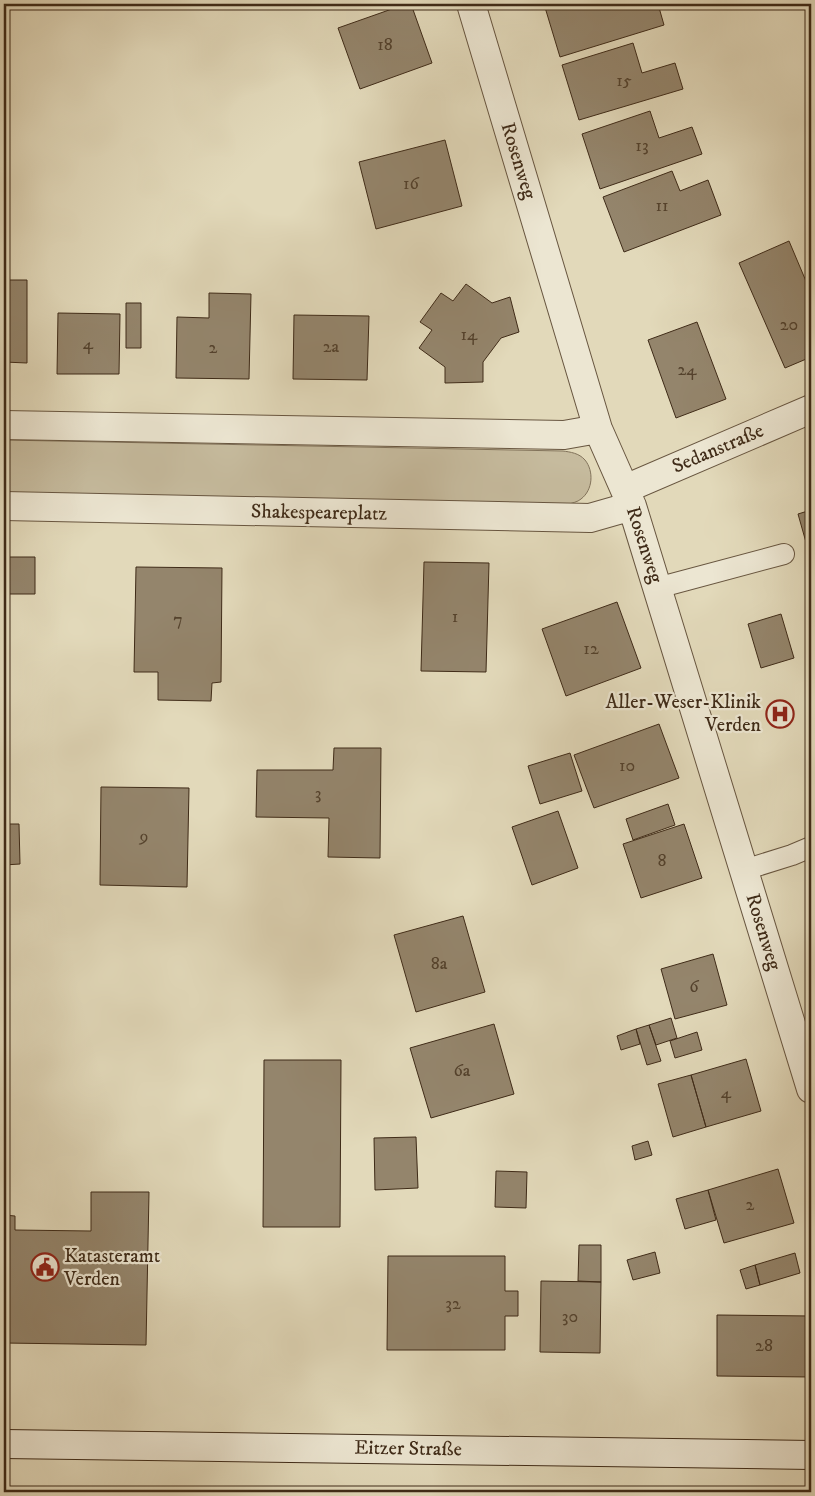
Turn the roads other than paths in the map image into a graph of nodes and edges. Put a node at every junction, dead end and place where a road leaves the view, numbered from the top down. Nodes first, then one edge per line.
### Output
1 (471, 4) edge
2 (811, 410) edge
3 (4, 424) edge
4 (598, 429) junction
5 (629, 497) junction
6 (4, 506) edge
7 (784, 554) dead end
8 (658, 588) junction
9 (811, 847) edge
10 (744, 870) junction
11 (811, 1089) edge
12 (4, 1444) edge
13 (811, 1455) edge

1 - 4 street, Rosenweg
2 - 5 street, Sedanstraße
3 - 4 street
4 - 5 street, Rosenweg
5 - 6 street, Shakespeareplatz
5 - 8 street, Rosenweg
7 - 8 lane
8 - 10 street, Rosenweg
9 - 10 lane
10 - 11 street, Rosenweg
12 - 13 street, Eitzer Straße

